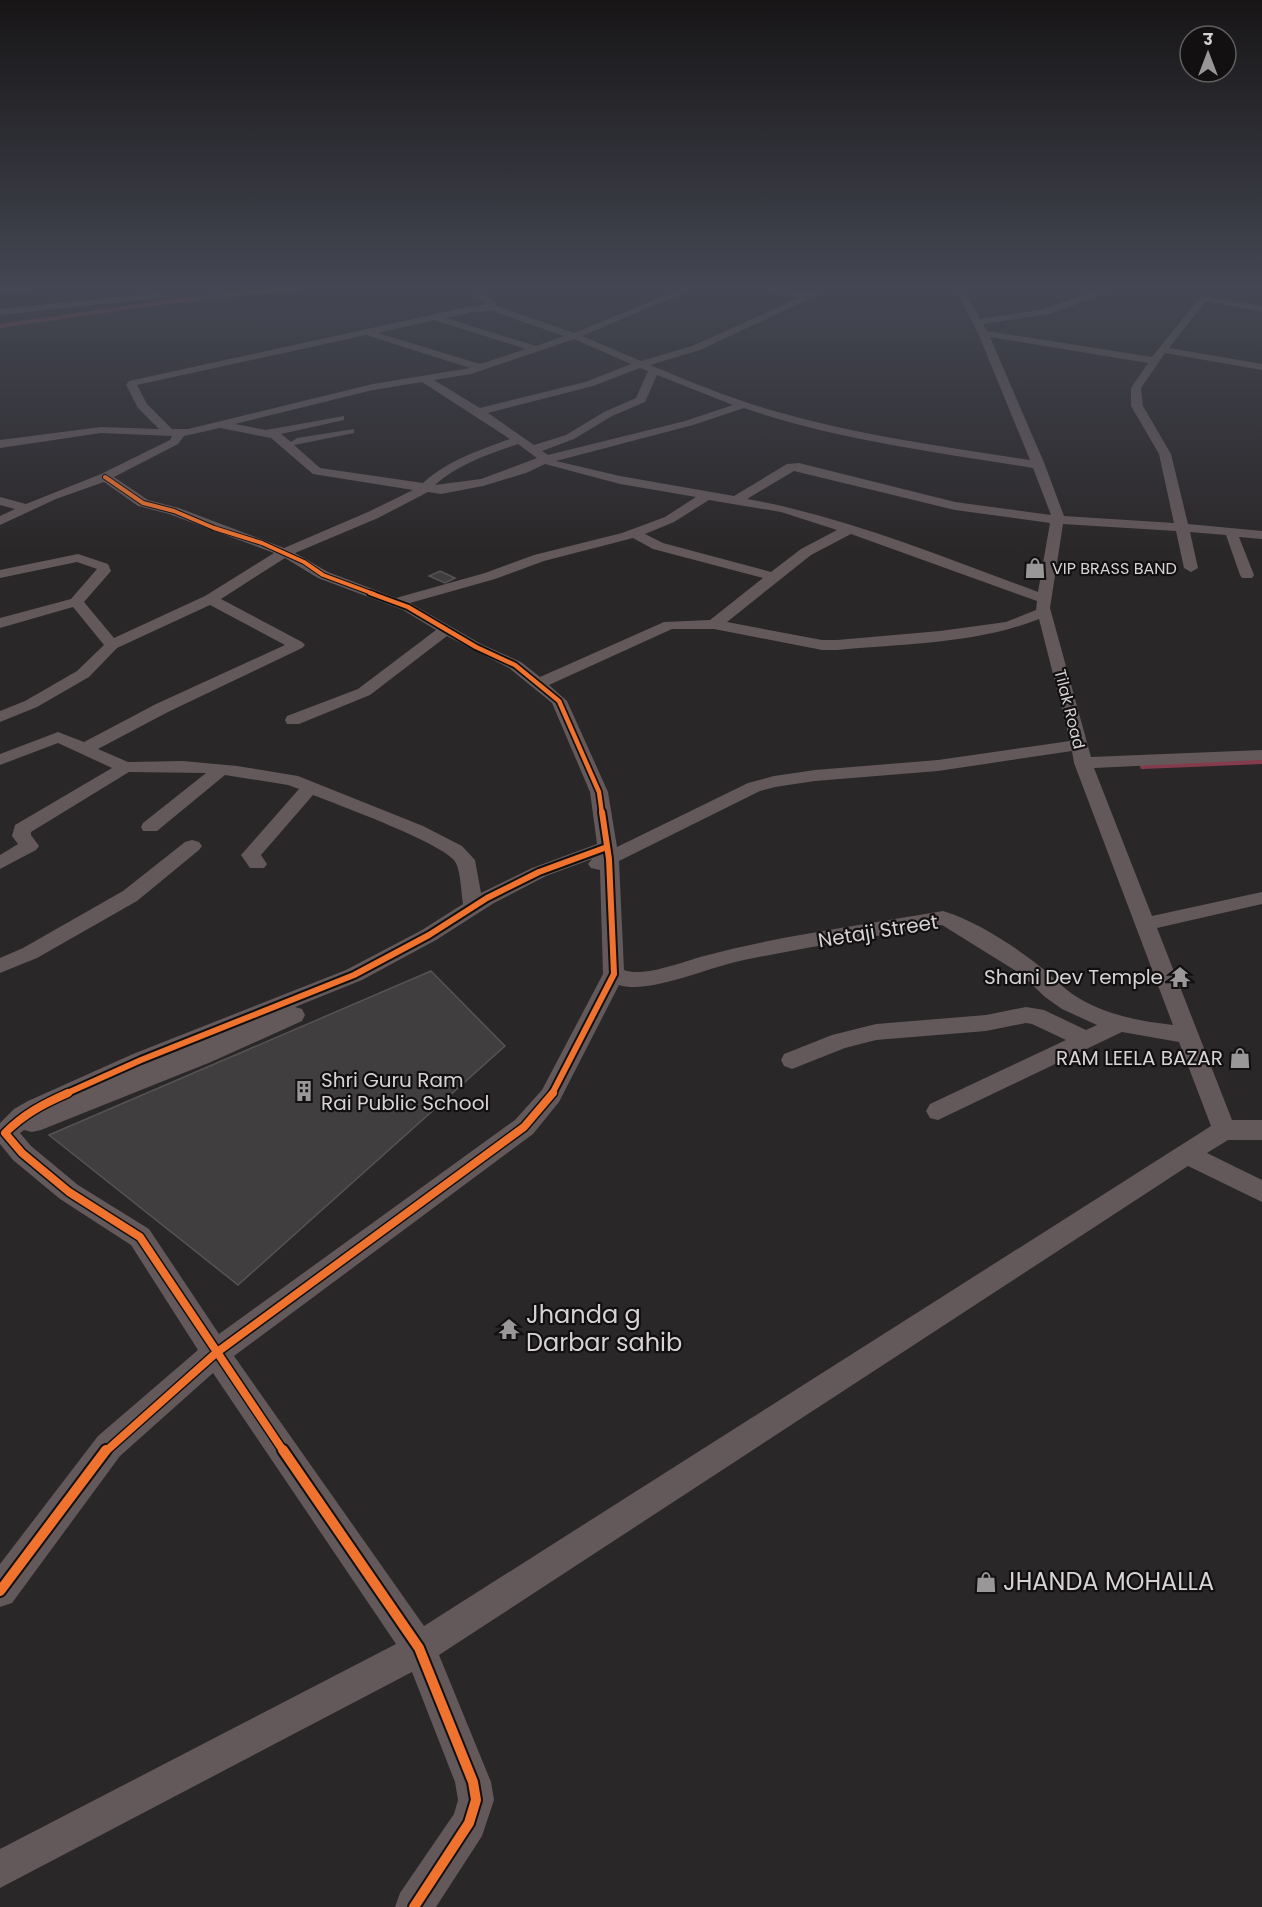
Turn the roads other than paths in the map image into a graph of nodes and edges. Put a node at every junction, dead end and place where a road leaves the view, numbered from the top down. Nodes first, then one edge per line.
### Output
1 (169, 375) edge
2 (444, 375) edge
3 (612, 375) edge
4 (652, 375) edge
5 (666, 375) edge
6 (1001, 375) edge
7 (1145, 375) edge
8 (424, 379) junction
9 (743, 405) junction
10 (478, 412) junction
11 (340, 418) dead end
12 (216, 424) junction
13 (350, 431) dead end
14 (175, 432) junction
15 (267, 434) junction
16 (519, 440) junction
17 (0, 444) edge
18 (286, 444) junction
19 (531, 450) junction
20 (544, 460) junction
21 (1039, 465) junction
22 (105, 477) junction
23 (424, 489) junction
24 (706, 496) junction
25 (0, 501) edge
26 (735, 501) junction
27 (27, 508) junction
28 (1057, 519) junction
29 (0, 520) edge
30 (1182, 526) junction
31 (850, 530) junction
32 (632, 532) junction
33 (1231, 532) junction
34 (1262, 535) edge
35 (282, 554) junction
36 (1191, 568) dead end
37 (0, 574) edge
38 (1247, 575) dead end
39 (774, 577) junction
40 (210, 599) junction
41 (76, 602) junction
42 (394, 603) junction
43 (1044, 605) junction
44 (0, 623) edge
45 (714, 624) junction
46 (447, 629) junction
47 (112, 645) junction
48 (538, 684) junction
49 (0, 717) edge
50 (293, 720) dead end
51 (1080, 748) junction
52 (85, 749) junction
53 (1262, 755) edge
54 (0, 760) edge
55 (125, 767) junction
56 (221, 770) junction
57 (310, 787) junction
58 (150, 827) dead end
59 (192, 846) dead end
60 (608, 853) junction
61 (0, 862) edge
62 (257, 864) dead end
63 (1262, 898) edge
64 (473, 905) junction
65 (1144, 924) junction
66 (0, 966) edge
67 (614, 974) junction
68 (1119, 1024) junction
69 (1187, 1035) junction
70 (1086, 1040) junction
71 (792, 1060) dead end
72 (938, 1111) dead end
73 (1224, 1130) junction
74 (1262, 1130) edge
75 (2, 1133) edge
76 (1186, 1154) junction
77 (1262, 1192) edge
78 (216, 1353) junction
79 (0, 1591) edge
80 (418, 1648) junction
81 (0, 1869) edge
82 (414, 1907) edge

1 - 14 street
2 - 8 street
3 - 10 street
4 - 19 street
5 - 9 street
6 - 21 street, Tilak Road
7 - 30 street
8 - 10 street
8 - 12 street
9 - 20 street
9 - 21 street
10 - 16 street
11 - 15 street
12 - 14 street
12 - 15 street
13 - 18 street
14 - 17 street
14 - 22 street
15 - 18 street
16 - 19 street
16 - 23 street
18 - 23 street
19 - 20 street
20 - 23 street
20 - 24 street
21 - 28 street, Tilak Road
22 - 27 street
22 - 35 street
23 - 35 street
24 - 26 street
24 - 32 street
25 - 27 street
26 - 28 street
26 - 31 street
27 - 29 street
28 - 30 street
28 - 43 street, Tilak Road
30 - 33 street
30 - 36 street
31 - 39 street
31 - 43 street
32 - 39 street
32 - 42 street
33 - 34 street
33 - 38 street
35 - 40 street
35 - 42 street
37 - 41 street
39 - 45 street
40 - 47 street
40 - 52 street
41 - 44 street
41 - 47 street
42 - 46 street
43 - 45 street
43 - 51 street, Tilak Road
45 - 48 street
46 - 48 street
46 - 50 street
47 - 49 street
48 - 60 street
51 - 53 street
51 - 60 street
51 - 65 street, Tilak Road
52 - 54 street
52 - 55 street
55 - 56 street
55 - 61 street
56 - 57 street
56 - 58 street
57 - 62 street
57 - 64 street
59 - 66 street
60 - 64 street
60 - 67 street
60 - 75 street
63 - 65 street
64 - 75 street
65 - 69 street, Tilak Road
67 - 68 street, Netaji Street
67 - 78 street
68 - 69 street, Netaji Street
68 - 70 street
69 - 73 street, Tilak Road
70 - 71 street
70 - 72 street
73 - 74 street
73 - 76 street
75 - 78 street
76 - 77 street
76 - 80 street
78 - 79 street
78 - 80 street
80 - 81 street
80 - 82 street

